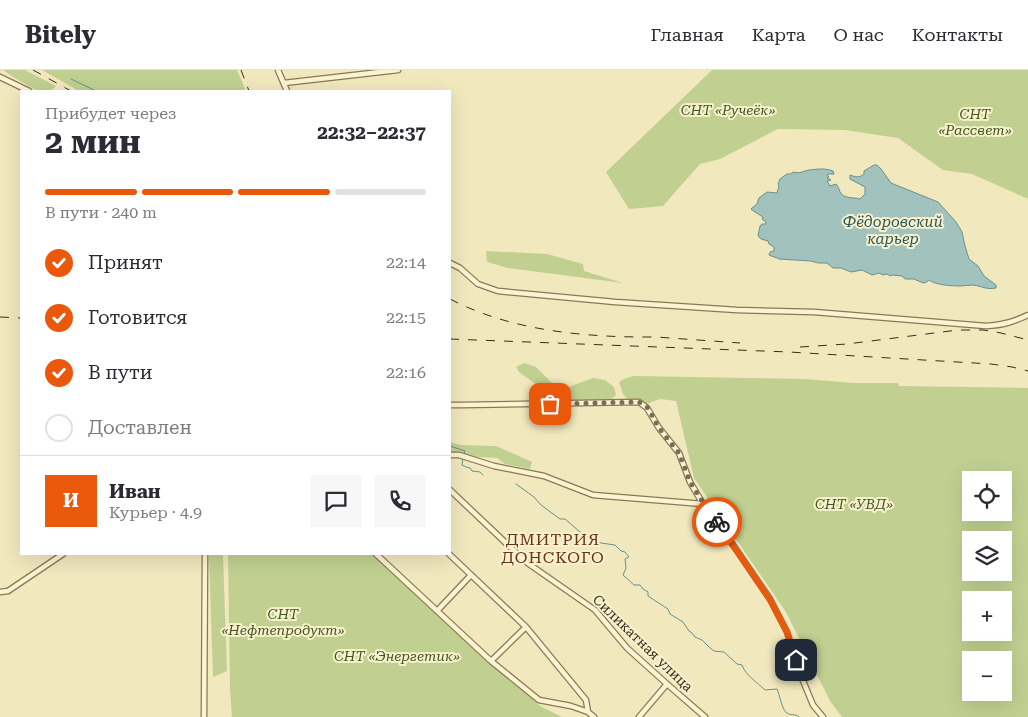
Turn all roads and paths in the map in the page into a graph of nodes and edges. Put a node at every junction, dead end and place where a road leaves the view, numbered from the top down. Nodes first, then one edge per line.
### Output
1 (278, 70) edge
2 (398, 70) edge
3 (0, 77) edge
4 (284, 83) junction
5 (27, 90) edge
6 (287, 90) edge
7 (451, 264) edge
8 (1028, 315) edge
9 (451, 404) edge
10 (451, 455) edge
11 (451, 491) edge
12 (704, 504) junction
13 (62, 555) edge
14 (205, 555) edge
15 (377, 555) edge
16 (450, 555) edge
17 (471, 574) junction
18 (0, 592) edge
19 (437, 611) junction
20 (526, 627) junction
21 (491, 661) junction
22 (667, 684) junction
23 (588, 712) junction
24 (204, 717) edge
25 (594, 717) edge
26 (639, 717) edge
27 (705, 717) edge
28 (823, 717) edge

1 - 4 street
2 - 4 street
3 - 5 street
4 - 6 street
7 - 8 street
9 - 12 street
10 - 12 street
11 - 22 street, Силикатная улица
12 - 28 street
13 - 18 street
14 - 24 street
15 - 19 street
16 - 17 street
17 - 19 street
17 - 20 street
19 - 21 street
20 - 21 street
20 - 23 street
21 - 23 street
22 - 26 street
22 - 27 street, Силикатная улица
23 - 25 street

